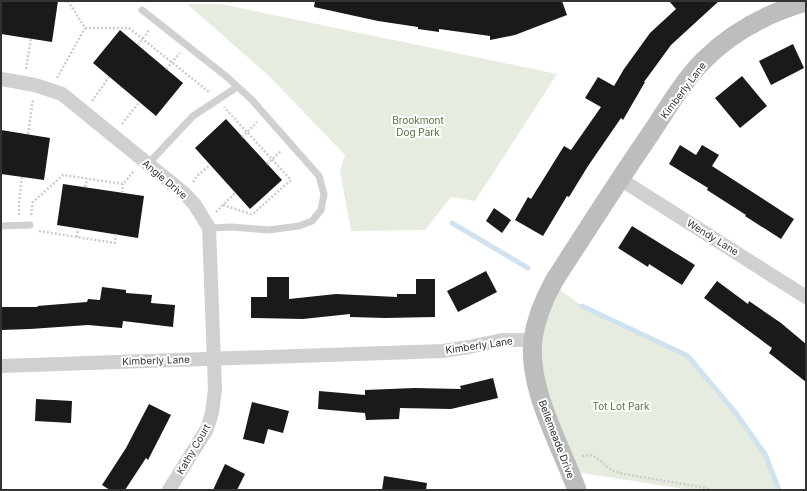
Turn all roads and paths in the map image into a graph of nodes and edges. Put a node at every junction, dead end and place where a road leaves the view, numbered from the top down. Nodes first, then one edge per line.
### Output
1 (68, 1) edge
2 (805, 2) edge
3 (142, 10) dead end
4 (156, 21) junction
5 (31, 38) dead end
6 (138, 45) dead end
7 (186, 45) junction
8 (166, 69) dead end
9 (109, 77) dead end
10 (1, 79) edge
11 (30, 84) junction
12 (238, 86) junction
13 (51, 90) junction
14 (139, 102) dead end
15 (83, 112) junction
16 (265, 114) junction
17 (28, 134) dead end
18 (113, 136) junction
19 (242, 137) dead end
20 (290, 142) junction
21 (146, 162) junction
22 (267, 164) dead end
23 (210, 165) dead end
24 (22, 177) dead end
25 (86, 179) junction
26 (620, 179) junction
27 (123, 184) junction
28 (85, 187) dead end
29 (122, 193) dead end
30 (235, 193) dead end
31 (185, 194) junction
32 (223, 205) dead end
33 (30, 225) junction
34 (1, 226) edge
35 (20, 226) junction
36 (78, 228) dead end
37 (209, 228) junction
38 (116, 234) dead end
39 (77, 237) junction
40 (806, 297) edge
41 (533, 340) junction
42 (213, 358) junction
43 (1, 366) edge
44 (567, 465) junction
45 (169, 490) edge
46 (577, 490) edge
47 (710, 490) edge

1 - 13 path
2 - 26 street, Kimberly Lane
3 - 4 lane
4 - 6 path
4 - 7 lane
5 - 11 path
7 - 8 path
7 - 12 lane
9 - 15 path
10 - 11 street, Angie Drive
11 - 13 street, Angie Drive
11 - 17 path
12 - 16 lane
12 - 21 lane
13 - 15 street, Angie Drive
14 - 18 path
15 - 18 street, Angie Drive
16 - 19 path
16 - 20 lane
18 - 21 street, Angie Drive
20 - 22 path
20 - 37 lane
21 - 27 path
21 - 31 street, Angie Drive
23 - 31 path
24 - 35 path
25 - 27 path
25 - 28 path
25 - 33 path
26 - 40 street, Wendy Lane
26 - 41 street, Kimberly Lane
27 - 29 path
30 - 32 path
31 - 37 street, Angie Drive
33 - 35 lane
33 - 39 path
34 - 35 lane
36 - 39 path
37 - 42 street, Angie Drive
38 - 39 path
41 - 42 street, Kimberly Lane
41 - 44 street, Bellemeade Drive
42 - 43 street, Kimberly Lane
42 - 45 street, Kathy Court
44 - 46 street, Bellemeade Drive
44 - 47 path

